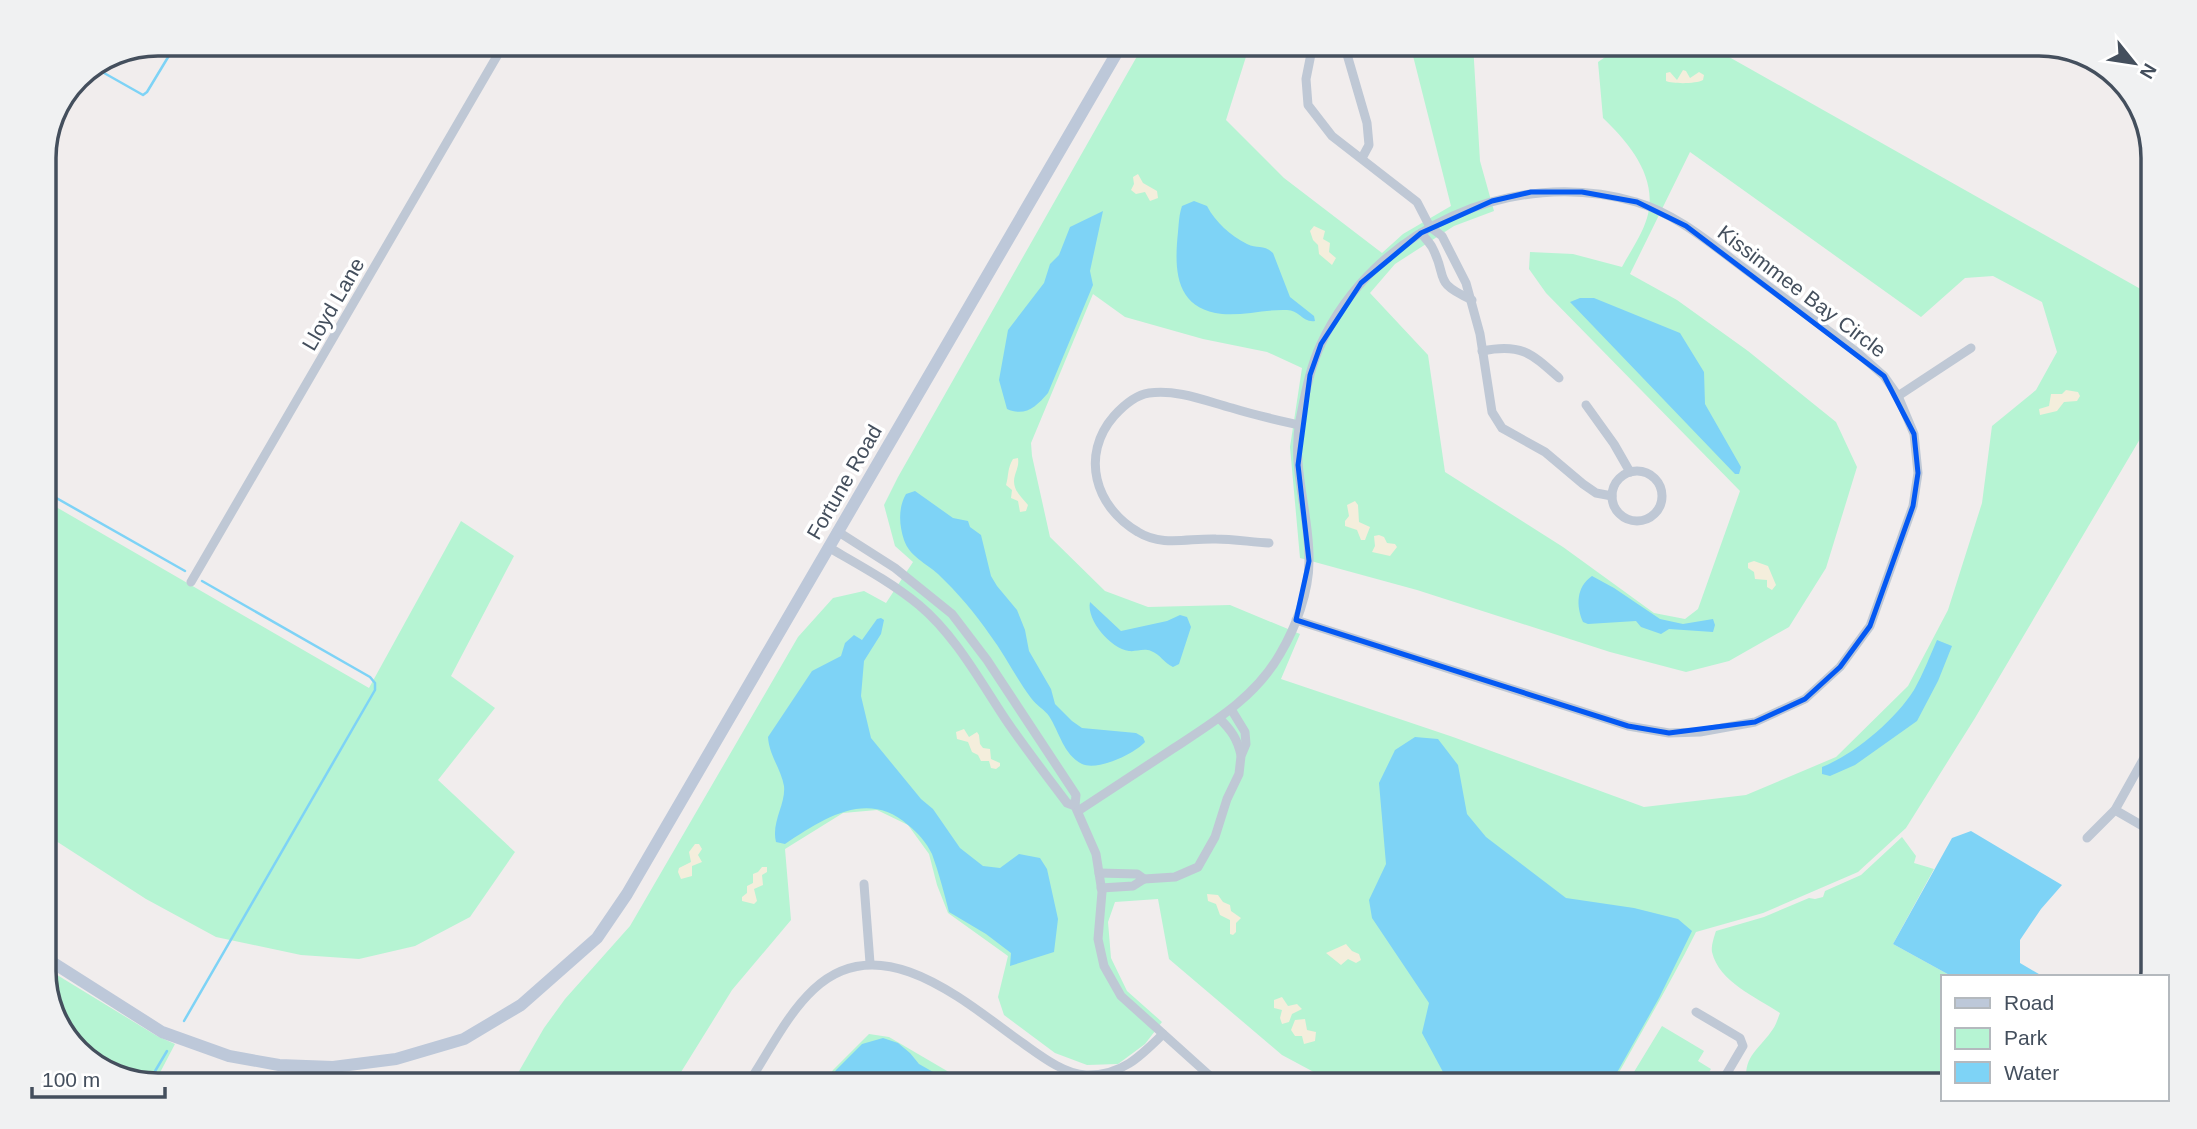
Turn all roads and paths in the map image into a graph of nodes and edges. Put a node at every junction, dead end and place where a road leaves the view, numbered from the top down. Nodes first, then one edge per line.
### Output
1 (497, 56) edge
2 (1115, 56) edge
3 (1311, 56) edge
4 (1347, 56) edge
5 (1362, 158) junction
6 (1430, 227) junction
7 (1421, 233) junction
8 (1472, 300) junction
9 (1971, 348) dead end
10 (1482, 351) junction
11 (1559, 378) dead end
12 (1898, 396) junction
13 (1586, 405) dead end
14 (1299, 425) junction
15 (1630, 472) junction
16 (1612, 496) junction
17 (837, 531) junction
18 (1269, 543) dead end
19 (828, 547) junction
20 (893, 566) junction
21 (884, 580) junction
22 (191, 582) dead end
23 (1296, 620) junction
24 (1003, 685) junction
25 (989, 695) junction
26 (1231, 709) junction
27 (1219, 718) junction
28 (1241, 755) junction
29 (2141, 763) edge
30 (1077, 808) junction
31 (2115, 810) junction
32 (2141, 825) edge
33 (2087, 838) dead end
34 (1099, 873) junction
35 (1144, 879) junction
36 (864, 884) dead end
37 (1101, 888) junction
38 (870, 963) junction
39 (56, 965) edge
40 (1696, 1012) dead end
41 (1163, 1034) junction
42 (755, 1073) edge
43 (1078, 1073) edge
44 (1099, 1073) edge
45 (1207, 1073) edge
46 (1727, 1073) edge

1 - 22 street, Lloyd Lane
2 - 17 street, Fortune Road
3 - 5 street
4 - 5 street
5 - 6 street
6 - 7 street, Kissimmee Bay Circle
6 - 8 street
6 - 12 street, Kissimmee Bay Circle
7 - 8 street
7 - 14 street, Kissimmee Bay Circle
8 - 10 street
9 - 12 street
10 - 11 street
10 - 16 street
12 - 23 street, Kissimmee Bay Circle
13 - 15 street
14 - 18 street
14 - 23 street, Kissimmee Bay Circle
15 - 16 street
15 - 16 street
17 - 19 street, Fortune Road
17 - 20 street
19 - 21 street
19 - 39 street, Fortune Road
20 - 21 street
20 - 24 street
21 - 25 street
23 - 26 street, Kissimmee Bay Circle
24 - 25 street
24 - 30 street
25 - 30 street
26 - 27 street, Kissimmee Bay Circle
26 - 28 street
27 - 28 street
27 - 30 street, Kissimmee Bay Circle
28 - 35 street
29 - 31 street
30 - 34 street
31 - 32 street
31 - 33 street
34 - 35 street
34 - 37 street
35 - 37 street
36 - 38 street
37 - 41 street
38 - 42 street
38 - 43 street
40 - 46 street
41 - 44 street
41 - 45 street

